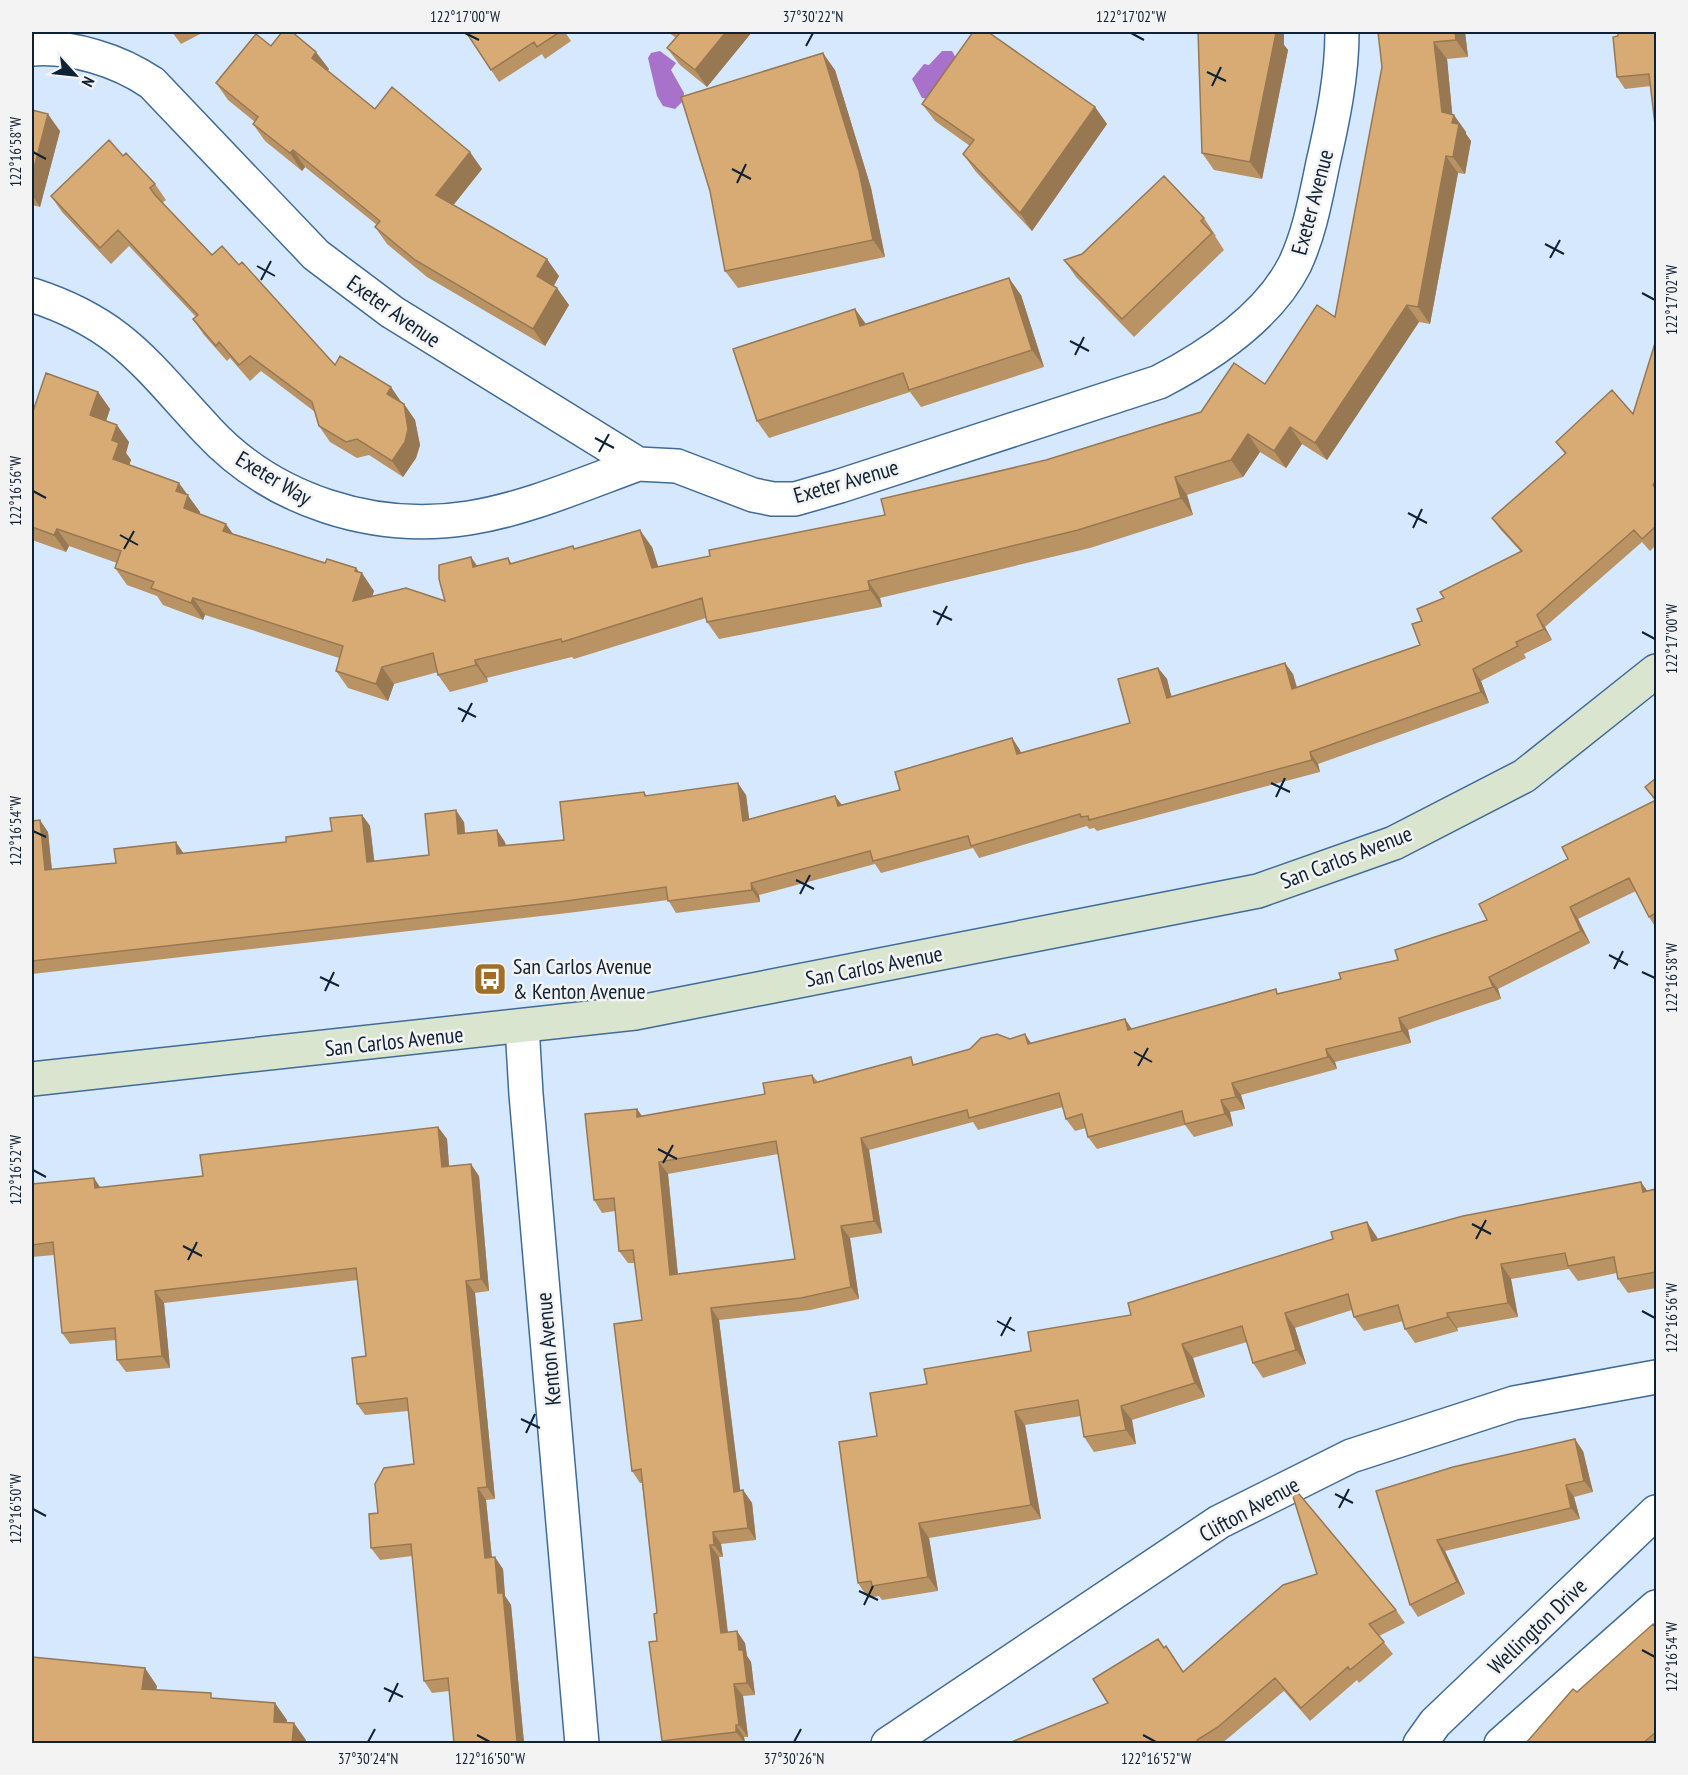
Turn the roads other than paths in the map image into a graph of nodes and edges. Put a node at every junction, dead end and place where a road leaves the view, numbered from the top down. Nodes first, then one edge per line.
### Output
1 (1342, 32) edge
2 (32, 49) edge
3 (32, 295) edge
4 (638, 464) junction
5 (1656, 671) edge
6 (522, 1026) junction
7 (32, 1079) edge
8 (1656, 1377) edge
9 (1656, 1512) edge
10 (1656, 1607) edge
11 (582, 1743) edge
12 (888, 1743) edge
13 (1420, 1743) edge
14 (1501, 1743) edge

1 - 4 street, Exeter Avenue
2 - 4 street, Exeter Avenue
3 - 4 street, Exeter Way
5 - 6 main road, San Carlos Avenue
6 - 7 main road, San Carlos Avenue
6 - 11 street, Kenton Avenue
8 - 12 street, Clifton Avenue
9 - 13 street, Wellington Drive
10 - 14 street

